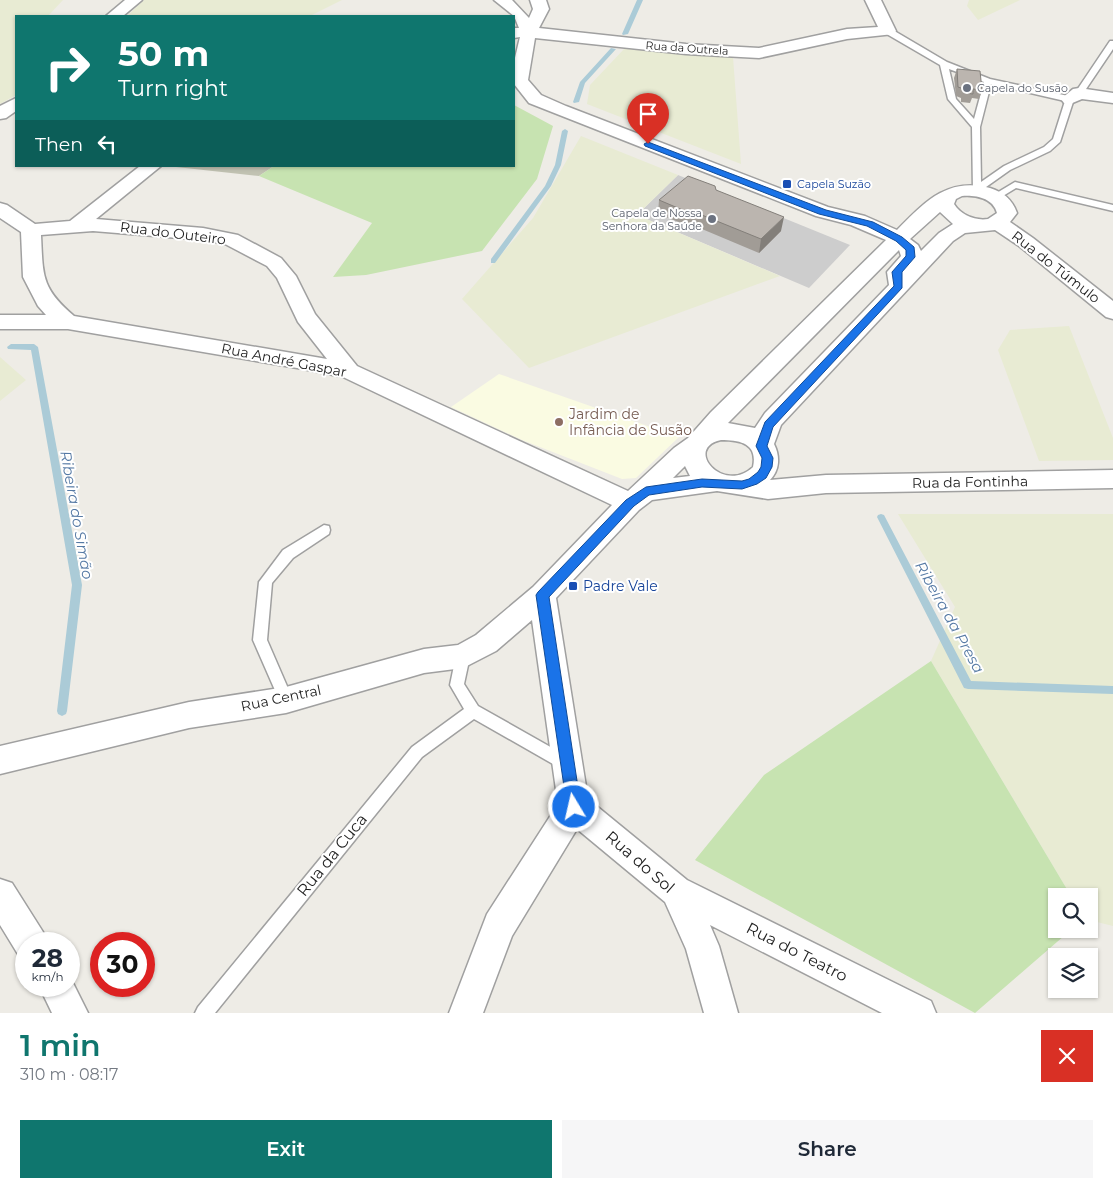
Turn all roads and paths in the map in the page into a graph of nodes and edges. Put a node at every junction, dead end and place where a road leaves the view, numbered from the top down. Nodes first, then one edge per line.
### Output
1 (134, 0) edge
2 (502, 0) edge
3 (538, 0) edge
4 (873, 0) edge
5 (115, 15) edge
6 (888, 31) junction
7 (521, 33) edge
8 (1113, 43) edge
9 (944, 64) junction
10 (988, 81) junction
11 (1074, 96) junction
12 (1113, 98) edge
13 (15, 104) edge
14 (15, 109) edge
15 (0, 114) edge
16 (976, 127) junction
17 (151, 167) edge
18 (976, 190) junction
19 (995, 197) junction
20 (946, 198) junction
21 (1113, 208) edge
22 (0, 209) edge
23 (989, 224) junction
24 (77, 226) junction
25 (960, 228) junction
26 (30, 230) junction
27 (899, 243) junction
28 (899, 286) junction
29 (1113, 312) edge
30 (0, 322) edge
31 (68, 322) junction
32 (349, 371) junction
33 (700, 440) junction
34 (764, 450) junction
35 (1113, 479) edge
36 (716, 482) junction
37 (826, 484) junction
38 (742, 485) junction
39 (638, 497) junction
40 (324, 530) dead end
41 (542, 595) junction
42 (463, 656) junction
43 (286, 700) junction
44 (473, 711) junction
45 (0, 760) edge
46 (568, 764) junction
47 (574, 807) junction
48 (676, 892) junction
49 (0, 895) edge
50 (23, 932) edge
51 (62, 997) edge
52 (71, 1013) edge
53 (204, 1013) edge
54 (466, 1013) edge
55 (721, 1013) edge
56 (919, 1013) edge

1 - 5 street
2 - 7 street
3 - 7 street
4 - 6 street
6 - 7 street, Rua da Outrela
6 - 9 lane
7 - 27 street
8 - 11 lane
9 - 10 lane
9 - 16 lane
10 - 11 lane
10 - 16 lane
11 - 12 street
11 - 18 lane
13 - 15 street
14 - 15 street
16 - 18 lane
17 - 24 street
18 - 19 street
18 - 20 street
19 - 21 lane
19 - 23 street
20 - 23 street, Rua do Túmulo
20 - 27 street
22 - 26 street
23 - 25 street
23 - 29 street, Rua do Túmulo
24 - 26 street, Rua do Outeiro
24 - 32 street, Rua do Outeiro
25 - 27 street
25 - 28 street
26 - 31 street
27 - 28 street
27 - 33 street, Rua Central
28 - 34 street
30 - 31 street, Rua André Gaspar
31 - 32 street, Rua André Gaspar
32 - 39 street, Rua André Gaspar
33 - 34 street
33 - 36 street
33 - 39 street, Rua Central
34 - 37 street
34 - 38 street
35 - 37 street, Rua da Fontinha
36 - 38 street
36 - 39 street
37 - 38 street, Rua da Fontinha
39 - 41 street, Rua Central
40 - 43 lane
41 - 42 street, Rua Central
41 - 46 street
42 - 43 street, Rua Central
42 - 44 lane
43 - 45 street, Rua Central
44 - 46 lane
44 - 53 lane, Rua da Cuca
46 - 47 street
47 - 48 street, Rua do Sol
47 - 54 street
48 - 55 street, Rua do Sol
48 - 56 street, Rua do Teatro
49 - 50 street
51 - 52 street

